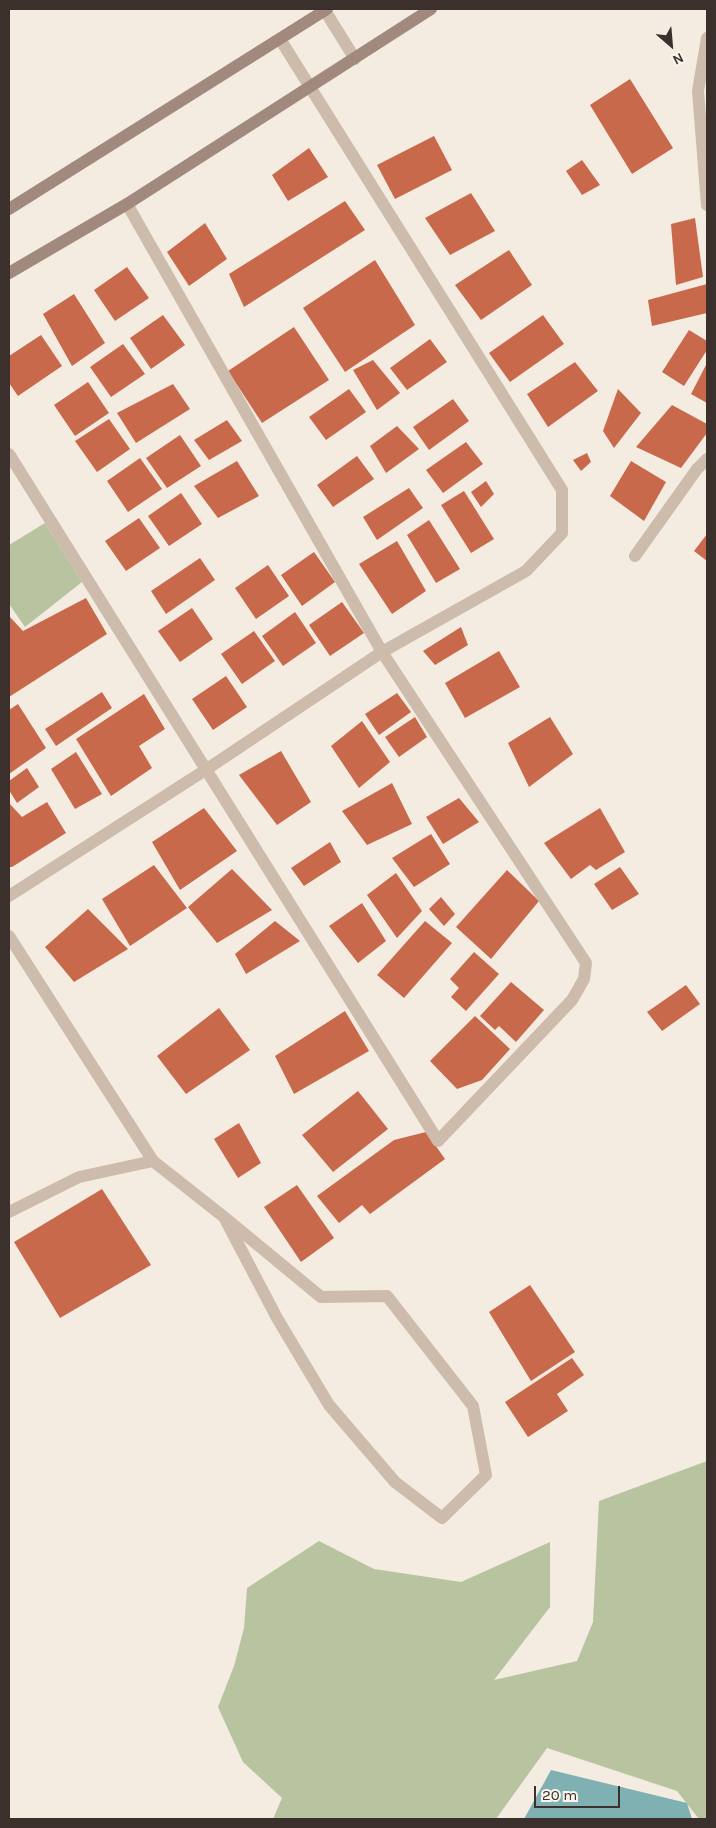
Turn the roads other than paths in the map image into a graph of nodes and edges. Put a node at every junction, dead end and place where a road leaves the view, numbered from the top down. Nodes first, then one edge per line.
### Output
1 (325, 9) edge
2 (431, 9) edge
3 (707, 38) edge
4 (280, 39) junction
5 (355, 59) junction
6 (310, 88) junction
7 (127, 204) junction
8 (707, 205) edge
9 (9, 209) edge
10 (9, 273) edge
11 (9, 454) edge
12 (707, 459) edge
13 (635, 556) dead end
14 (382, 652) junction
15 (207, 769) junction
16 (9, 896) edge
17 (9, 936) edge
18 (153, 1161) junction
19 (9, 1212) edge
20 (224, 1217) junction

1 - 4 street
1 - 5 street
2 - 5 street
3 - 8 street
4 - 6 street
4 - 9 street
5 - 6 street
6 - 7 street
6 - 14 street
7 - 10 street
7 - 14 street
11 - 15 street
12 - 13 street
14 - 15 street
14 - 15 street
15 - 16 street
17 - 18 street
18 - 19 street
18 - 20 street
20 - 20 street

